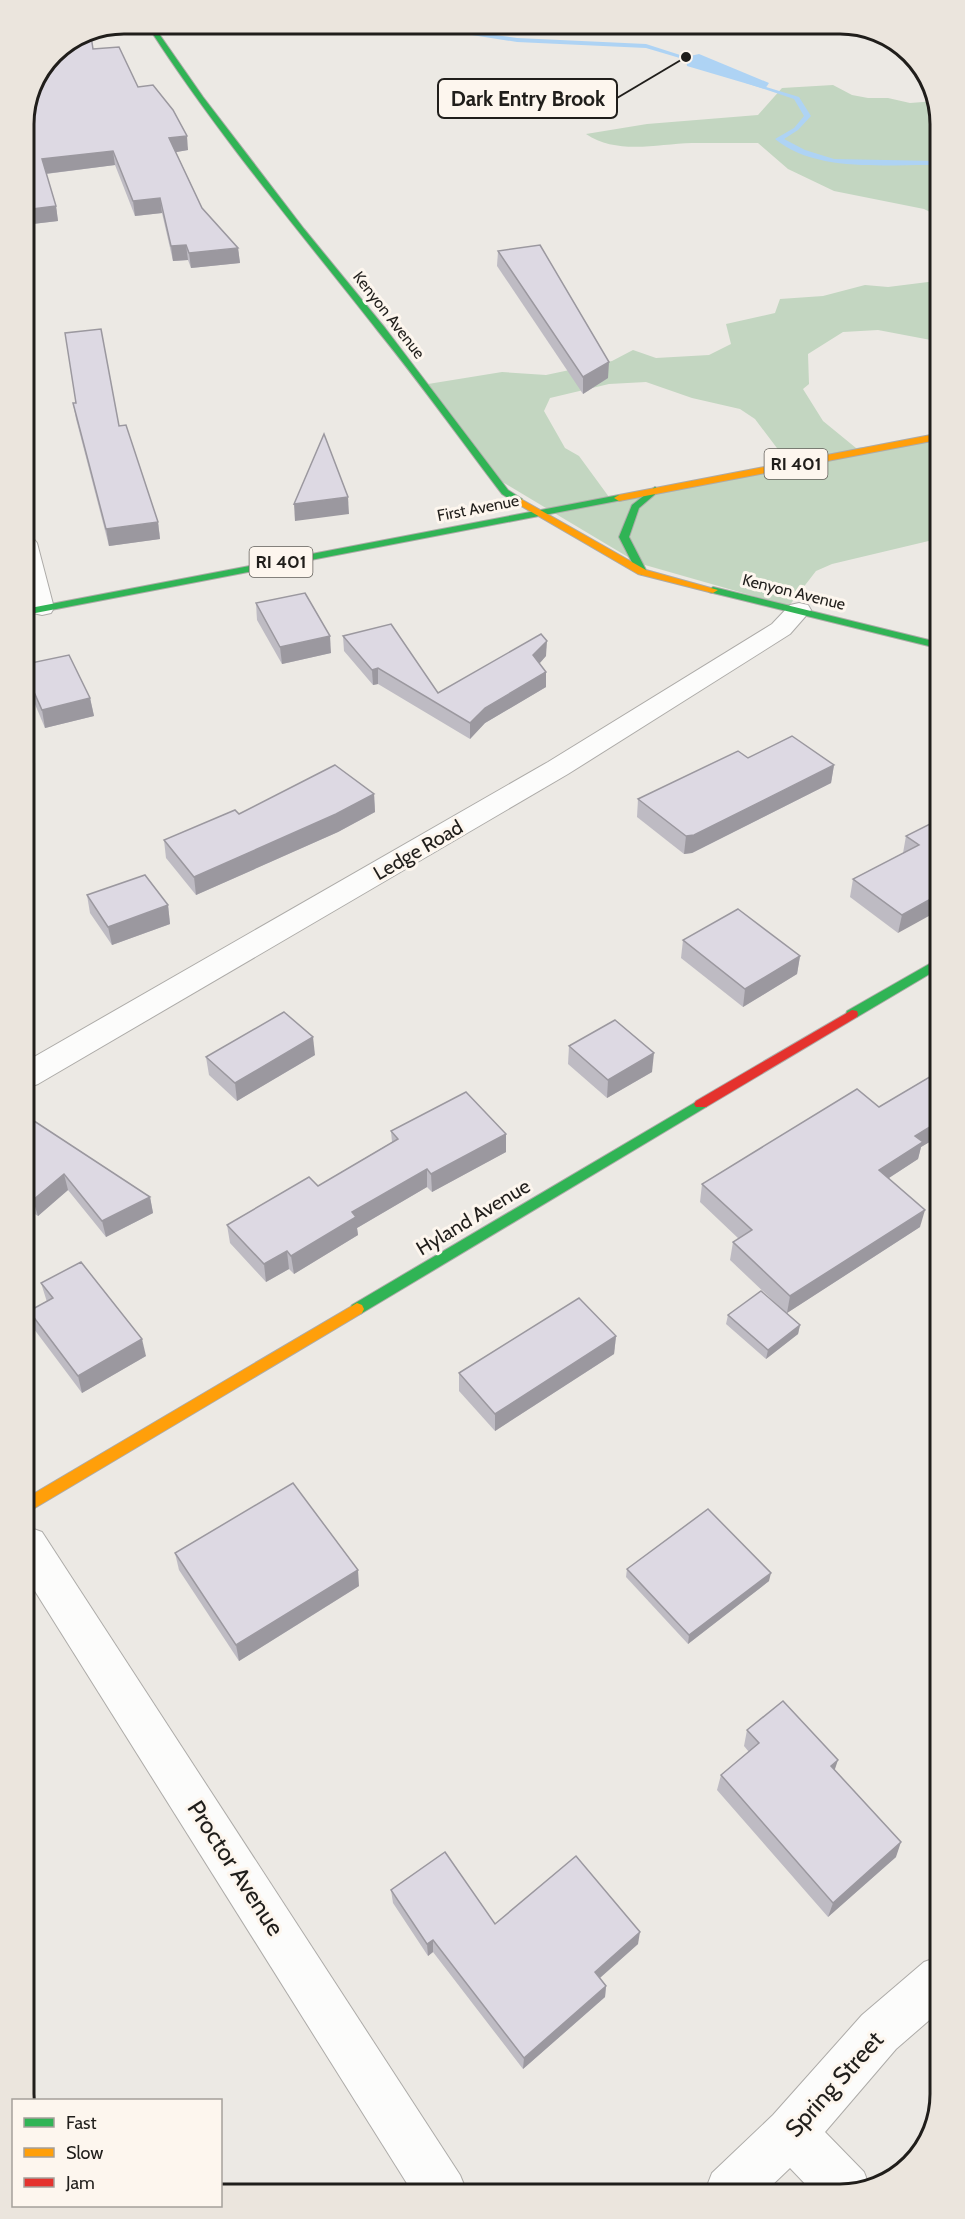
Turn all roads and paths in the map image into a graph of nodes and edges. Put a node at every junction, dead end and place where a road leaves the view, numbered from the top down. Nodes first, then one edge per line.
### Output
1 (157, 35) edge
2 (930, 438) edge
3 (655, 490) junction
4 (537, 513) junction
5 (642, 572) junction
6 (35, 610) edge
7 (799, 610) junction
8 (930, 643) edge
9 (930, 968) edge
10 (35, 1071) edge
11 (35, 1501) edge
12 (35, 1556) edge
13 (930, 1988) edge
14 (791, 2133) junction
15 (436, 2184) edge
16 (737, 2184) edge
17 (840, 2184) edge

1 - 4 street, Kenyon Avenue
2 - 3 street, First Avenue / RI 401
3 - 4 street, First Avenue / RI 401
3 - 5 street
4 - 5 street, Kenyon Avenue
4 - 6 street, First Avenue / RI 401
5 - 7 street, Kenyon Avenue
7 - 8 street, Kenyon Avenue
7 - 10 street, Ledge Road
9 - 11 street, Hyland Avenue
12 - 15 street, Proctor Avenue
13 - 14 street, Spring Street
14 - 16 street, Spring Street
14 - 17 street

